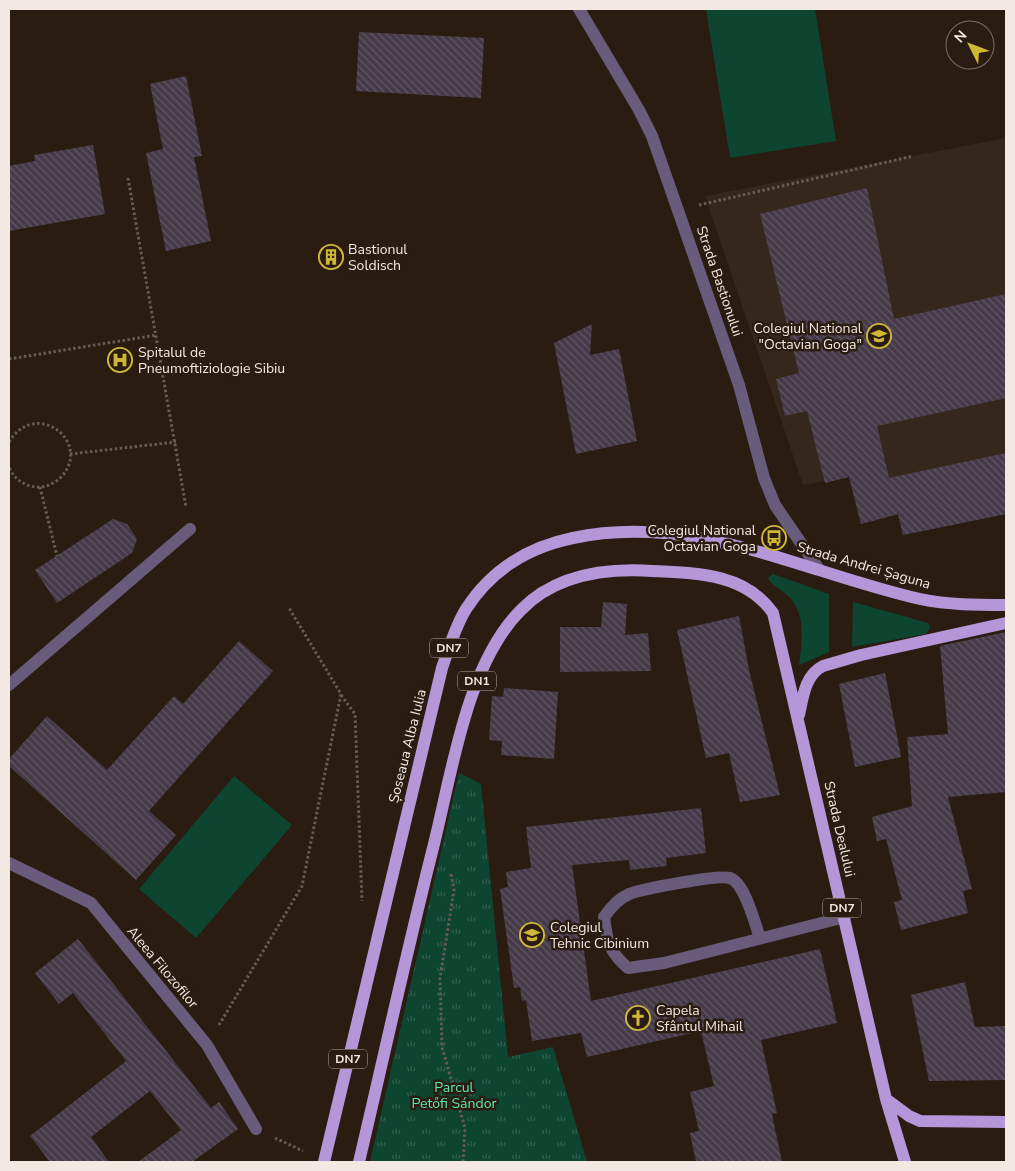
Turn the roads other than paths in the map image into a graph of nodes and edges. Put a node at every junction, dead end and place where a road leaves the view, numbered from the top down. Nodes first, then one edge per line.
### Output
1 (579, 9) edge
2 (190, 529) road end
3 (715, 540) joint
4 (818, 568) junction
5 (672, 572) joint
6 (1006, 605) edge
7 (1006, 624) edge
8 (9, 685) edge
9 (799, 717) junction
10 (9, 863) edge
11 (844, 917) junction
12 (760, 938) junction
13 (886, 1098) junction
14 (1006, 1122) edge
15 (256, 1129) road end
16 (324, 1162) edge
17 (359, 1162) edge
18 (905, 1162) edge

1 - 4 street, Strada Bastionului
2 - 8 street
3 - 4 main road, Strada Andrei Șaguna / DN7
3 - 16 main road, Șoseaua Alba Iulia / DN7
4 - 6 main road, Strada Andrei Șaguna / DN7
5 - 9 main road, Strada Dealului / DN7
5 - 17 main road, DN1
7 - 9 main road, DN7
9 - 11 main road, Strada Dealului / DN7
10 - 15 street, Aleea Filozofilor
11 - 12 street
11 - 13 main road, Strada Dealului / DN7
12 - 12 street
13 - 14 main road
13 - 18 main road, Strada Dealului

